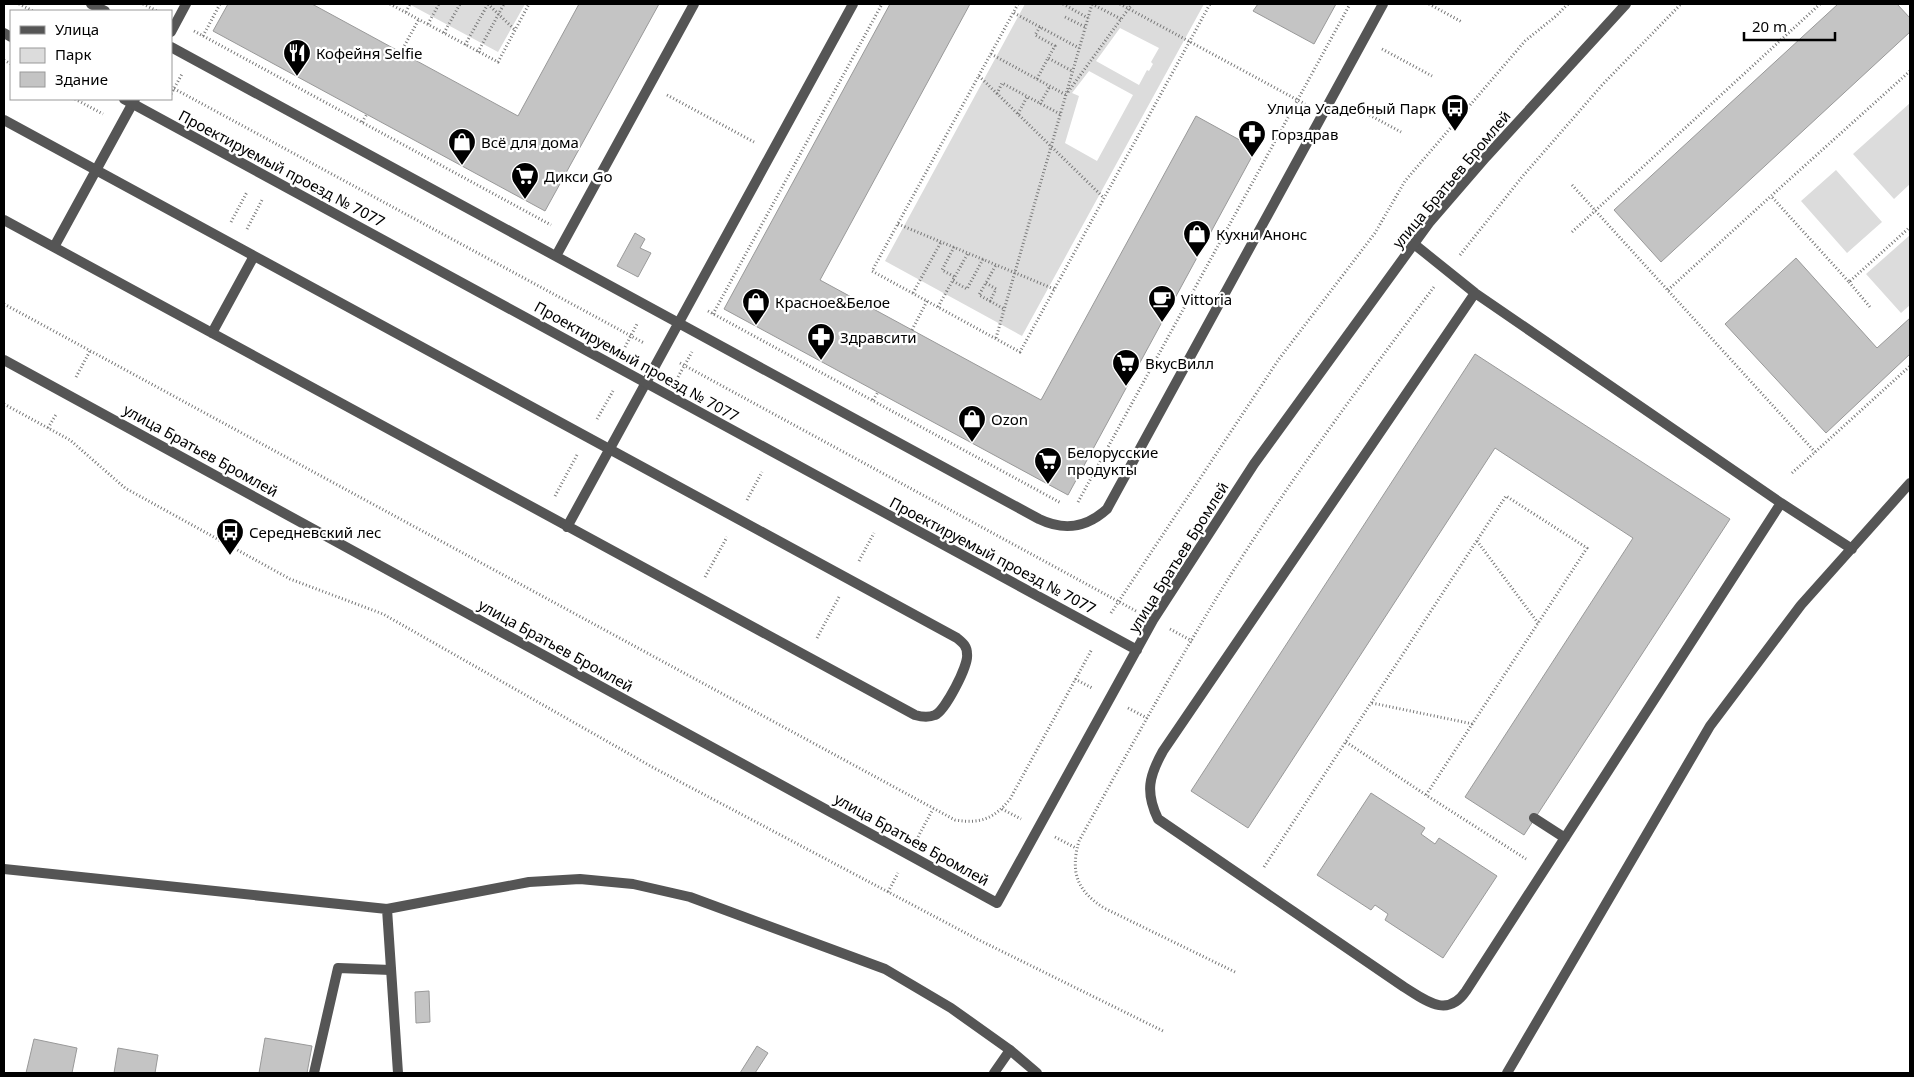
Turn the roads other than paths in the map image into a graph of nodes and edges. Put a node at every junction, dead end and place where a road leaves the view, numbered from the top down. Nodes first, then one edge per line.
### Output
1 (91, 4) edge
2 (186, 4) edge
3 (694, 4) edge
4 (852, 4) edge
5 (1383, 4) edge
6 (1626, 4) edge
7 (103, 10) edge
8 (172, 30) edge
9 (172, 48) edge
10 (130, 100) edge
11 (4, 120) edge
12 (96, 170) junction
13 (4, 220) edge
14 (1414, 244) junction
15 (54, 248) junction
16 (254, 256) junction
17 (556, 256) junction
18 (1475, 293) junction
19 (679, 323) junction
20 (212, 333) junction
21 (4, 360) edge
22 (646, 383) junction
23 (609, 450) junction
24 (1910, 483) edge
25 (1781, 503) junction
26 (567, 527) junction
27 (1852, 549) junction
28 (1137, 650) junction
29 (1534, 818) dead end
30 (1565, 838) junction
31 (4, 869) edge
32 (387, 910) junction
33 (391, 970) junction
34 (1010, 1050) junction
35 (314, 1073) edge
36 (398, 1073) edge
37 (994, 1073) edge
38 (1037, 1073) edge
39 (1507, 1073) edge

1 - 7 street
2 - 8 street
3 - 17 street
4 - 19 street
5 - 19 street
6 - 14 street, улица Братьев Бромлей
9 - 17 street
10 - 12 street
10 - 22 street, Проектируемый проезд № 7077
11 - 12 street
12 - 15 street
12 - 16 street
13 - 15 street
14 - 18 street
14 - 28 street, улица Братьев Бромлей
15 - 20 street
16 - 20 street
16 - 23 street
17 - 19 street
18 - 25 street
18 - 30 street
19 - 22 street
20 - 26 street
21 - 28 street, улица Братьев Бромлей
22 - 23 street
22 - 28 street, Проектируемый проезд № 7077
23 - 26 street
23 - 26 street
24 - 27 street
25 - 27 street
25 - 30 street
27 - 39 street
29 - 30 street
31 - 32 street
32 - 33 street
32 - 34 street
33 - 35 street
33 - 36 street
34 - 37 street
34 - 38 street

